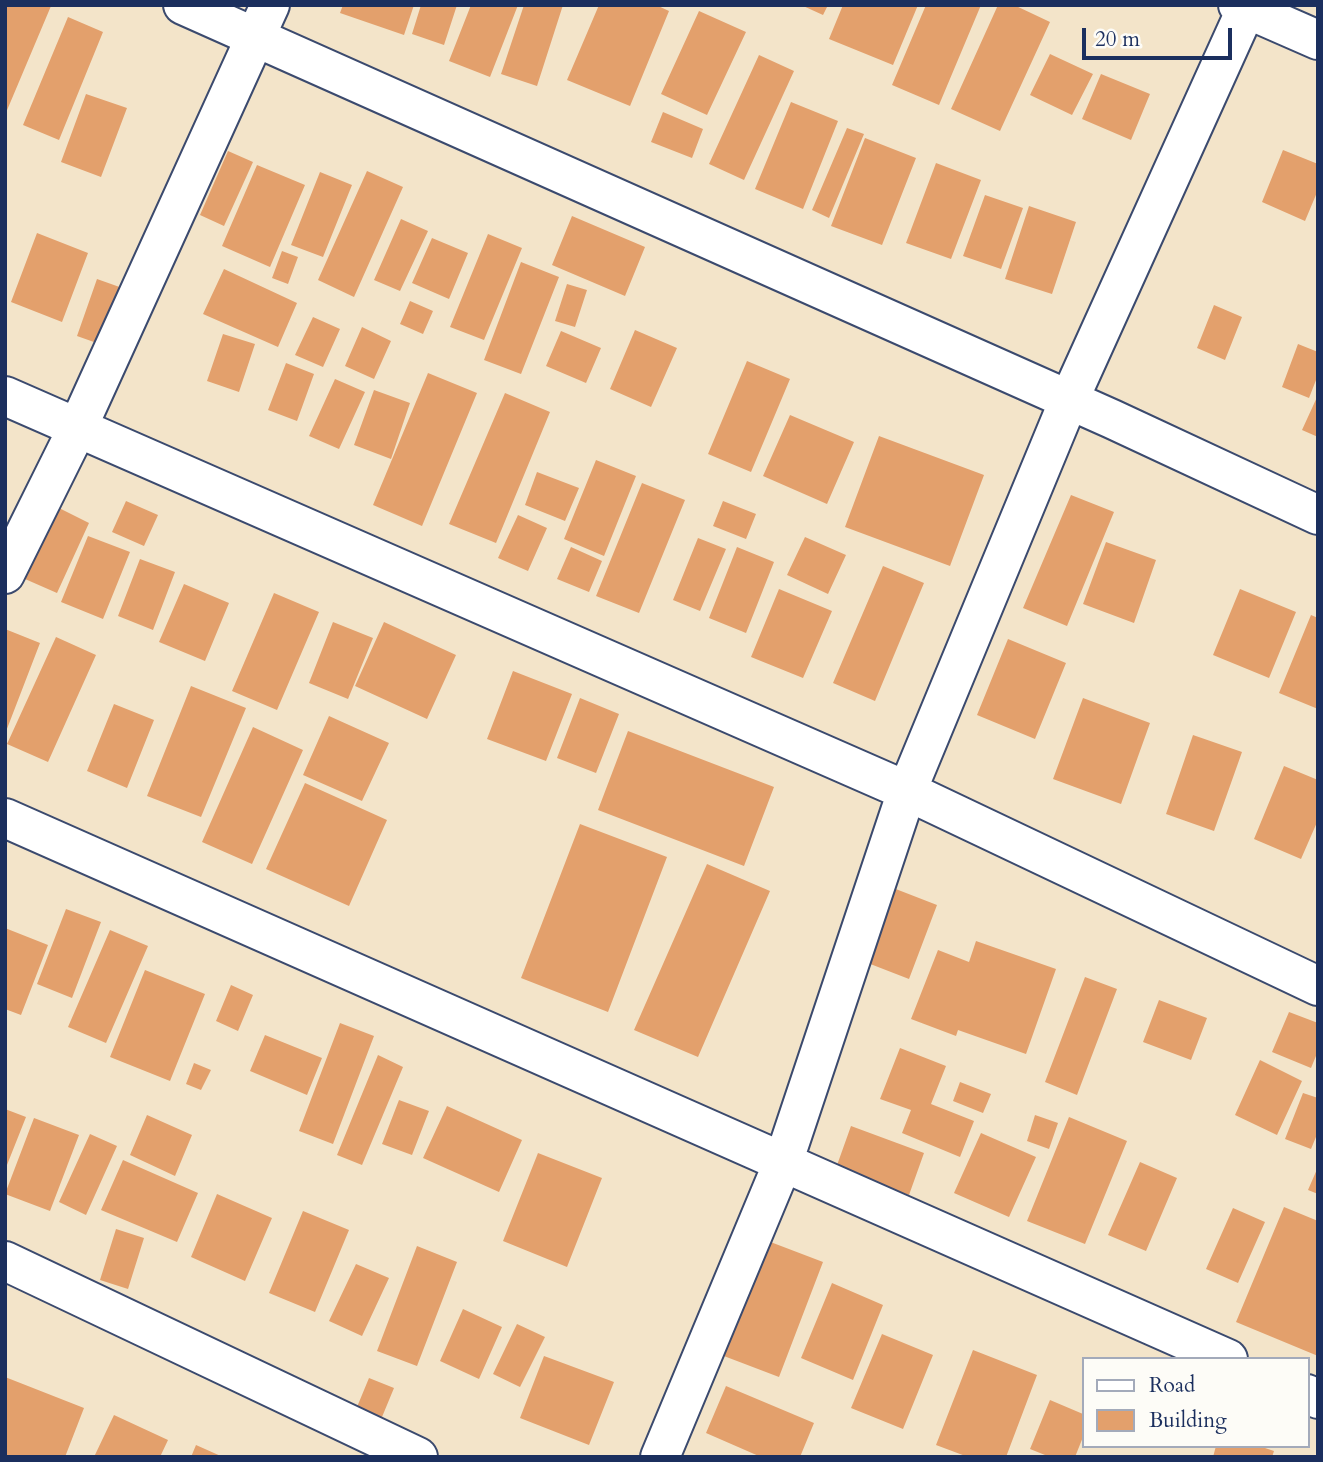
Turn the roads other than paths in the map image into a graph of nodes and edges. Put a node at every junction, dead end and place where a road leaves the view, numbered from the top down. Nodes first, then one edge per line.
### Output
1 (183, 5) edge
2 (1244, 6) edge
3 (262, 22) edge
4 (1318, 40) edge
5 (5, 396) edge
6 (1069, 400) junction
7 (77, 429) junction
8 (1318, 514) edge
9 (5, 574) edge
10 (907, 791) junction
11 (5, 818) edge
12 (1318, 986) edge
13 (784, 1160) junction
14 (5, 1261) edge
15 (1224, 1357) edge
16 (418, 1457) edge
17 (660, 1457) edge

1 - 3 street
2 - 4 street
2 - 6 street
3 - 6 street
3 - 7 street
5 - 7 street
6 - 8 street
6 - 10 street
7 - 9 street
7 - 10 street
10 - 12 street
10 - 13 street
11 - 13 street
13 - 15 street
13 - 17 street
14 - 16 street

